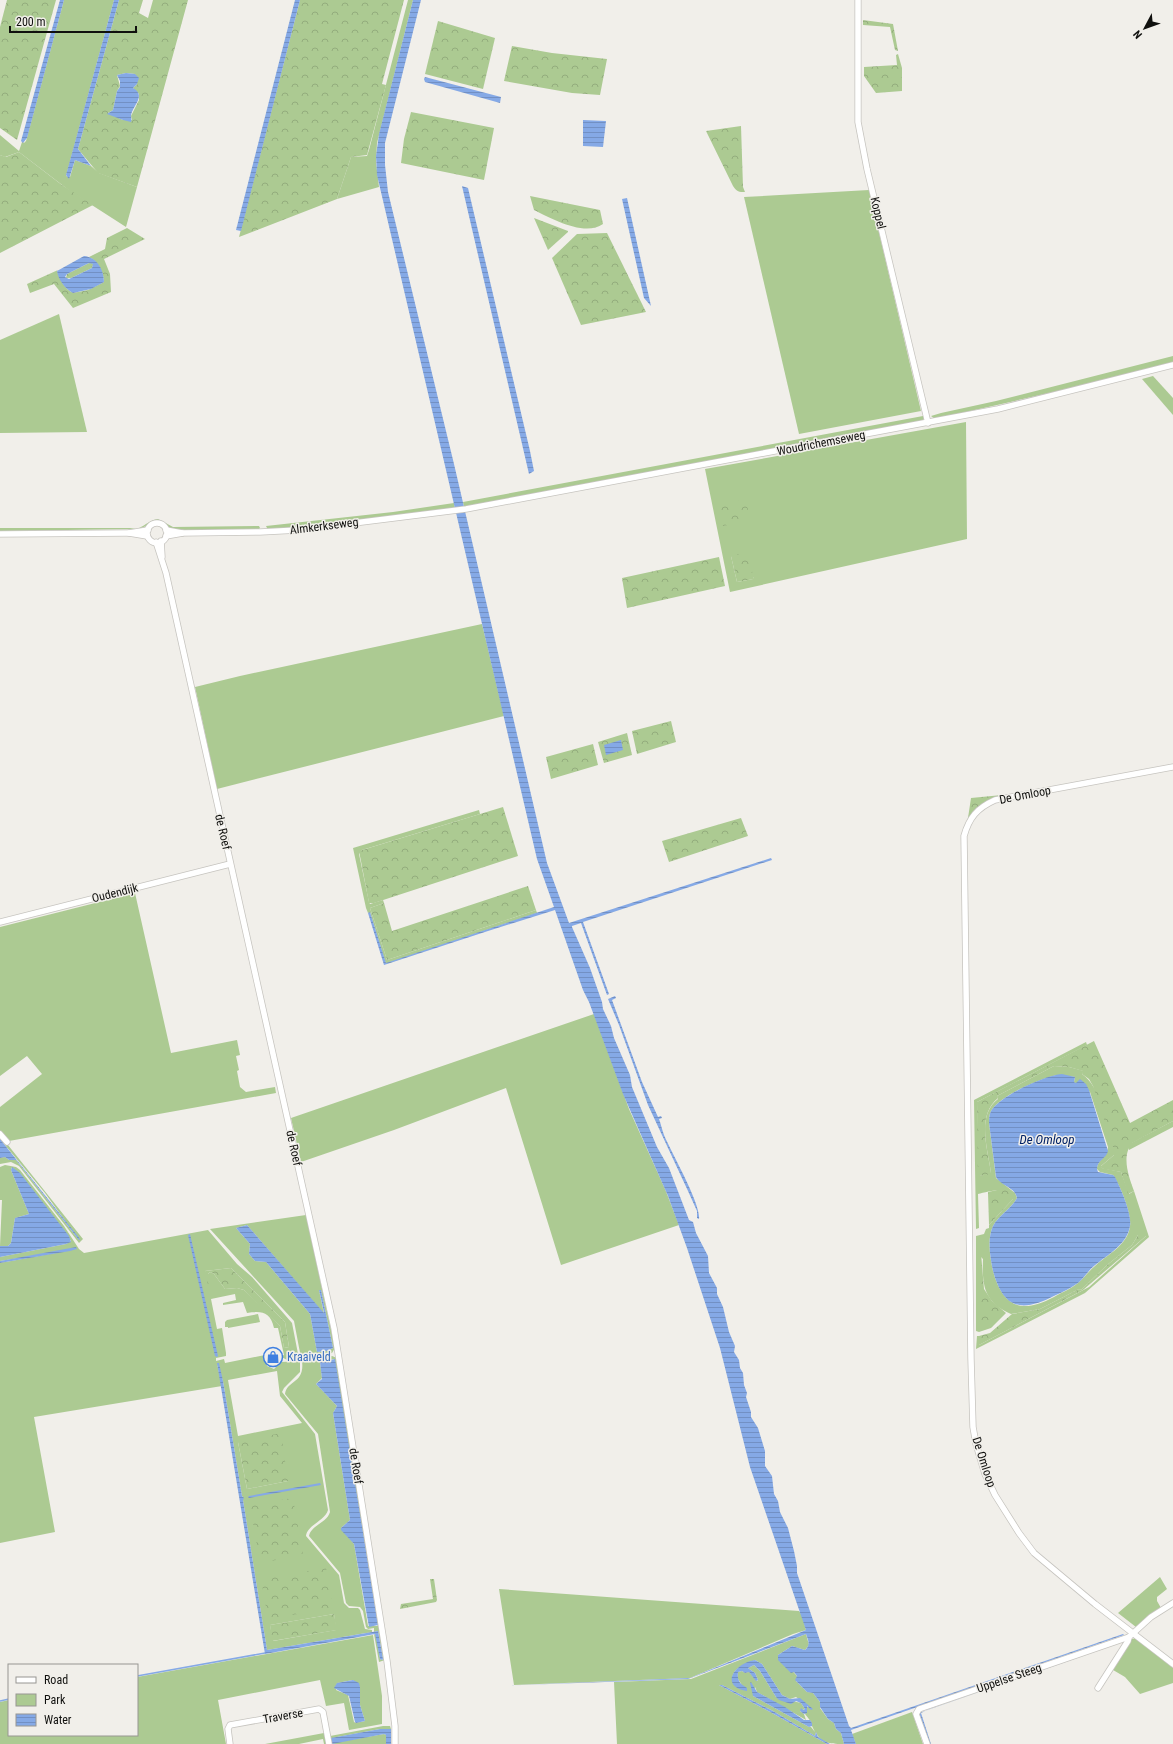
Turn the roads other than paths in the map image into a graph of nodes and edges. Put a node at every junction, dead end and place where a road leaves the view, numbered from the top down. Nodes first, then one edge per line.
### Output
1 (858, 0) edge
2 (1173, 365) edge
3 (928, 423) junction
4 (466, 509) joint
5 (148, 533) junction
6 (166, 533) junction
7 (0, 534) edge
8 (158, 542) junction
9 (1173, 767) edge
10 (230, 864) junction
11 (0, 922) edge
12 (0, 1134) edge
13 (7, 1142) dead end
14 (1173, 1603) edge
15 (1131, 1636) junction
16 (1173, 1664) edge
17 (1098, 1688) dead end
18 (230, 1744) edge
19 (328, 1744) edge
20 (395, 1744) edge
21 (927, 1744) edge

1 - 3 street, Koppel
2 - 3 street, Woudrichemseweg
3 - 4 street, Woudrichemseweg
4 - 6 street, Almkerkseweg
5 - 6 street
5 - 7 street
5 - 8 street
6 - 8 street
8 - 10 street, de Roef
9 - 15 street, De Omloop
10 - 11 street, Oudendijk
10 - 20 street, de Roef
12 - 13 street
14 - 15 street
15 - 16 street, De Omloop
15 - 17 street
15 - 21 street, Uppelse Steeg
18 - 19 street, Traverse

